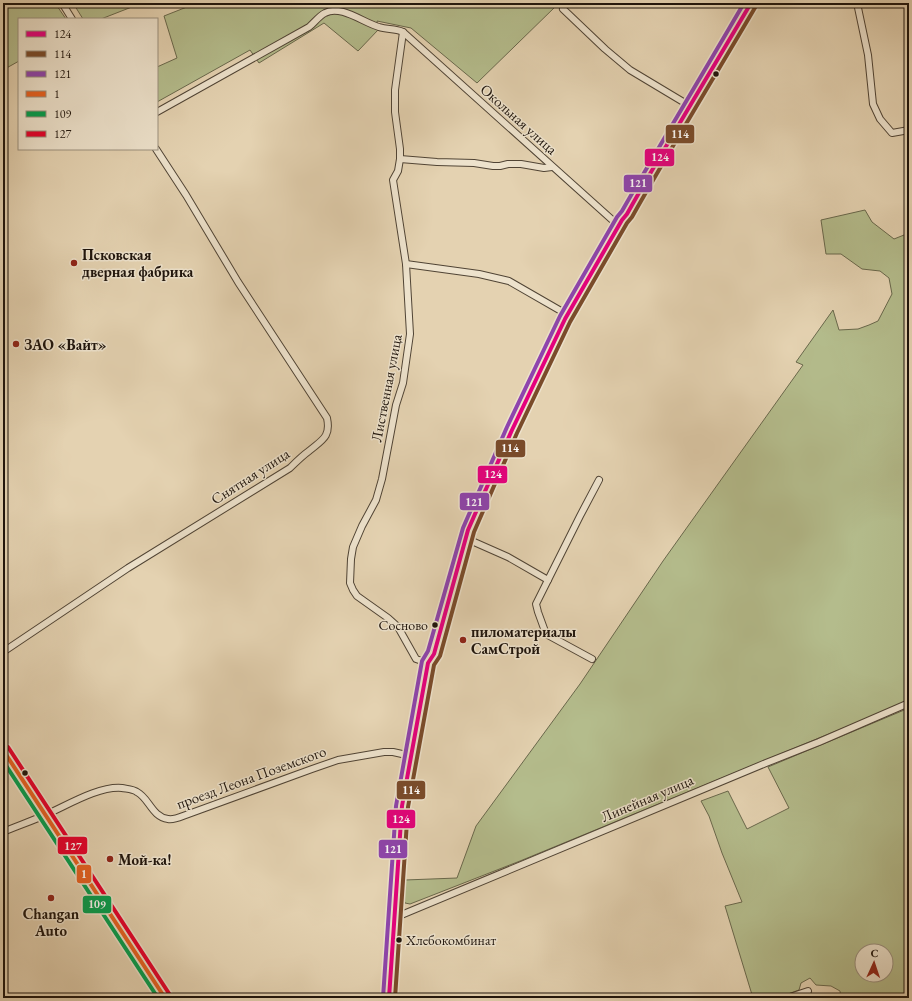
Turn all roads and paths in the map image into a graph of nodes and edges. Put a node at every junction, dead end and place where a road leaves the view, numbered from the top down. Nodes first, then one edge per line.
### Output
1 (62, 3) edge
2 (751, 3) edge
3 (857, 3) edge
4 (562, 9) dead end
5 (71, 18) edge
6 (403, 32) junction
7 (690, 106) junction
8 (158, 111) edge
9 (909, 130) edge
10 (157, 150) edge
11 (400, 159) junction
12 (552, 167) junction
13 (619, 226) junction
14 (406, 264) junction
15 (568, 315) junction
16 (599, 480) dead end
17 (466, 538) junction
18 (548, 580) junction
19 (3, 652) edge
20 (592, 659) dead end
21 (428, 663) junction
22 (909, 703) edge
23 (3, 750) edge
24 (411, 756) junction
25 (45, 815) junction
26 (3, 832) edge
27 (394, 918) junction
28 (808, 991) dead end
29 (165, 998) edge
30 (389, 998) edge
31 (787, 998) edge

1 - 5 street
2 - 7 street
3 - 9 street
4 - 7 street
6 - 8 street
6 - 11 street, Лиственная улица
6 - 12 street, Окольная улица
7 - 13 street
10 - 19 street, Снятная улица
11 - 12 street
11 - 14 street, Лиственная улица
12 - 13 street, Окольная улица
13 - 15 street
14 - 15 street
14 - 21 street, Лиственная улица
15 - 17 street
16 - 18 street
17 - 18 street
17 - 21 street
18 - 20 street
21 - 24 street
22 - 27 street, Линейная улица
23 - 25 main road
24 - 25 street, проезд Леона Поземского
24 - 27 street
25 - 26 street, проезд Леона Поземского
25 - 29 main road
27 - 30 street
28 - 31 street

